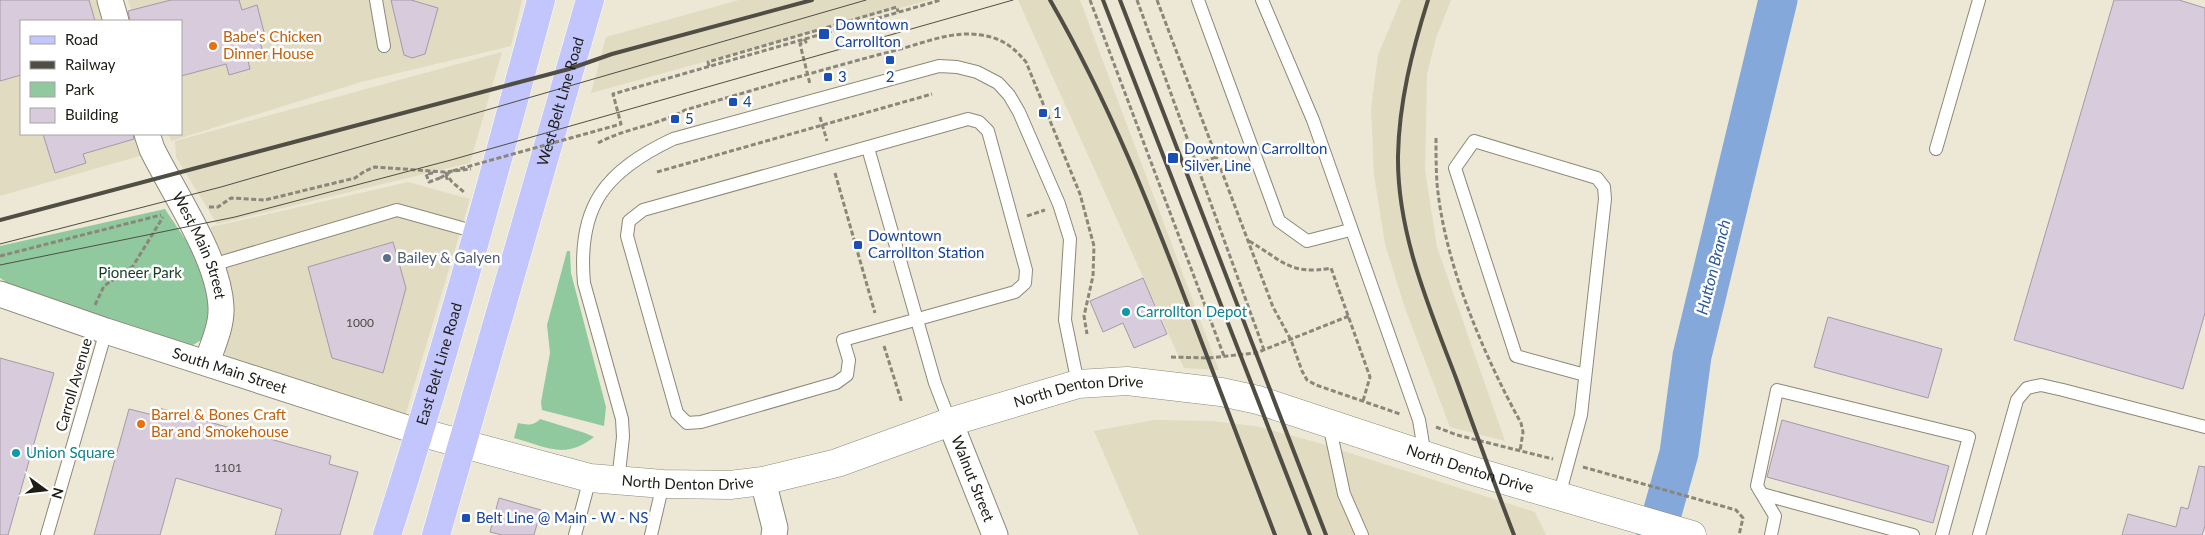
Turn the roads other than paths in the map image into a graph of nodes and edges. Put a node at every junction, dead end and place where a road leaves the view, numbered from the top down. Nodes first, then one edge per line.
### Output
1 (110, 0) edge
2 (376, 0) edge
3 (541, 0) edge
4 (590, 0) edge
5 (1198, 0) edge
6 (1262, 0) edge
7 (1979, 0) edge
8 (116, 20) edge
9 (384, 46) dead end
10 (147, 135) edge
11 (868, 148) junction
12 (1936, 149) dead end
13 (1350, 230) junction
14 (476, 232) junction
15 (212, 265) junction
16 (0, 294) edge
17 (918, 320) junction
18 (106, 331) junction
19 (207, 362) junction
20 (1585, 375) junction
21 (1078, 384) junction
22 (950, 422) junction
23 (1329, 424) junction
24 (2205, 427) edge
25 (419, 432) junction
26 (462, 444) junction
27 (1425, 456) junction
28 (590, 478) junction
29 (618, 482) junction
30 (763, 482) junction
31 (663, 484) junction
32 (1762, 494) junction
33 (1559, 496) junction
34 (47, 535) edge
35 (387, 535) edge
36 (436, 535) edge
37 (574, 535) edge
38 (651, 535) edge
39 (774, 535) edge
40 (995, 535) edge
41 (1362, 535) edge
42 (1692, 535) edge
43 (1771, 535) edge
44 (1913, 535) edge
45 (1942, 535) edge
46 (1980, 535) edge

1 - 8 street
2 - 9 lane
3 - 14 main road, East Belt Line Road
4 - 26 main road, West Belt Line Road
5 - 13 lane
6 - 13 lane
7 - 12 lane
10 - 15 street, West Main Street
11 - 17 lane
11 - 17 lane
11 - 17 lane
13 - 27 lane
14 - 15 lane
14 - 25 main road, East Belt Line Road
15 - 19 street, West Main Street
16 - 18 street, South Main Street
17 - 22 lane
18 - 19 street, South Main Street
18 - 34 lane, Carroll Avenue
19 - 25 street, South Main Street
20 - 20 lane
20 - 33 lane
21 - 22 street, North Denton Drive
21 - 23 street, North Denton Drive
21 - 29 lane
22 - 30 street, North Denton Drive
22 - 40 street, Walnut Street
23 - 27 street, North Denton Drive
23 - 41 lane
24 - 46 lane
25 - 26 street, South Main Street
25 - 35 main road, East Belt Line Road
26 - 28 street, North Denton Drive
26 - 36 main road
27 - 33 street, North Denton Drive
28 - 29 street, North Denton Drive
28 - 37 lane
29 - 31 street, North Denton Drive
30 - 31 street, North Denton Drive
30 - 39 street
31 - 38 lane
32 - 43 lane
32 - 44 lane
32 - 45 lane
33 - 42 street, North Denton Drive

